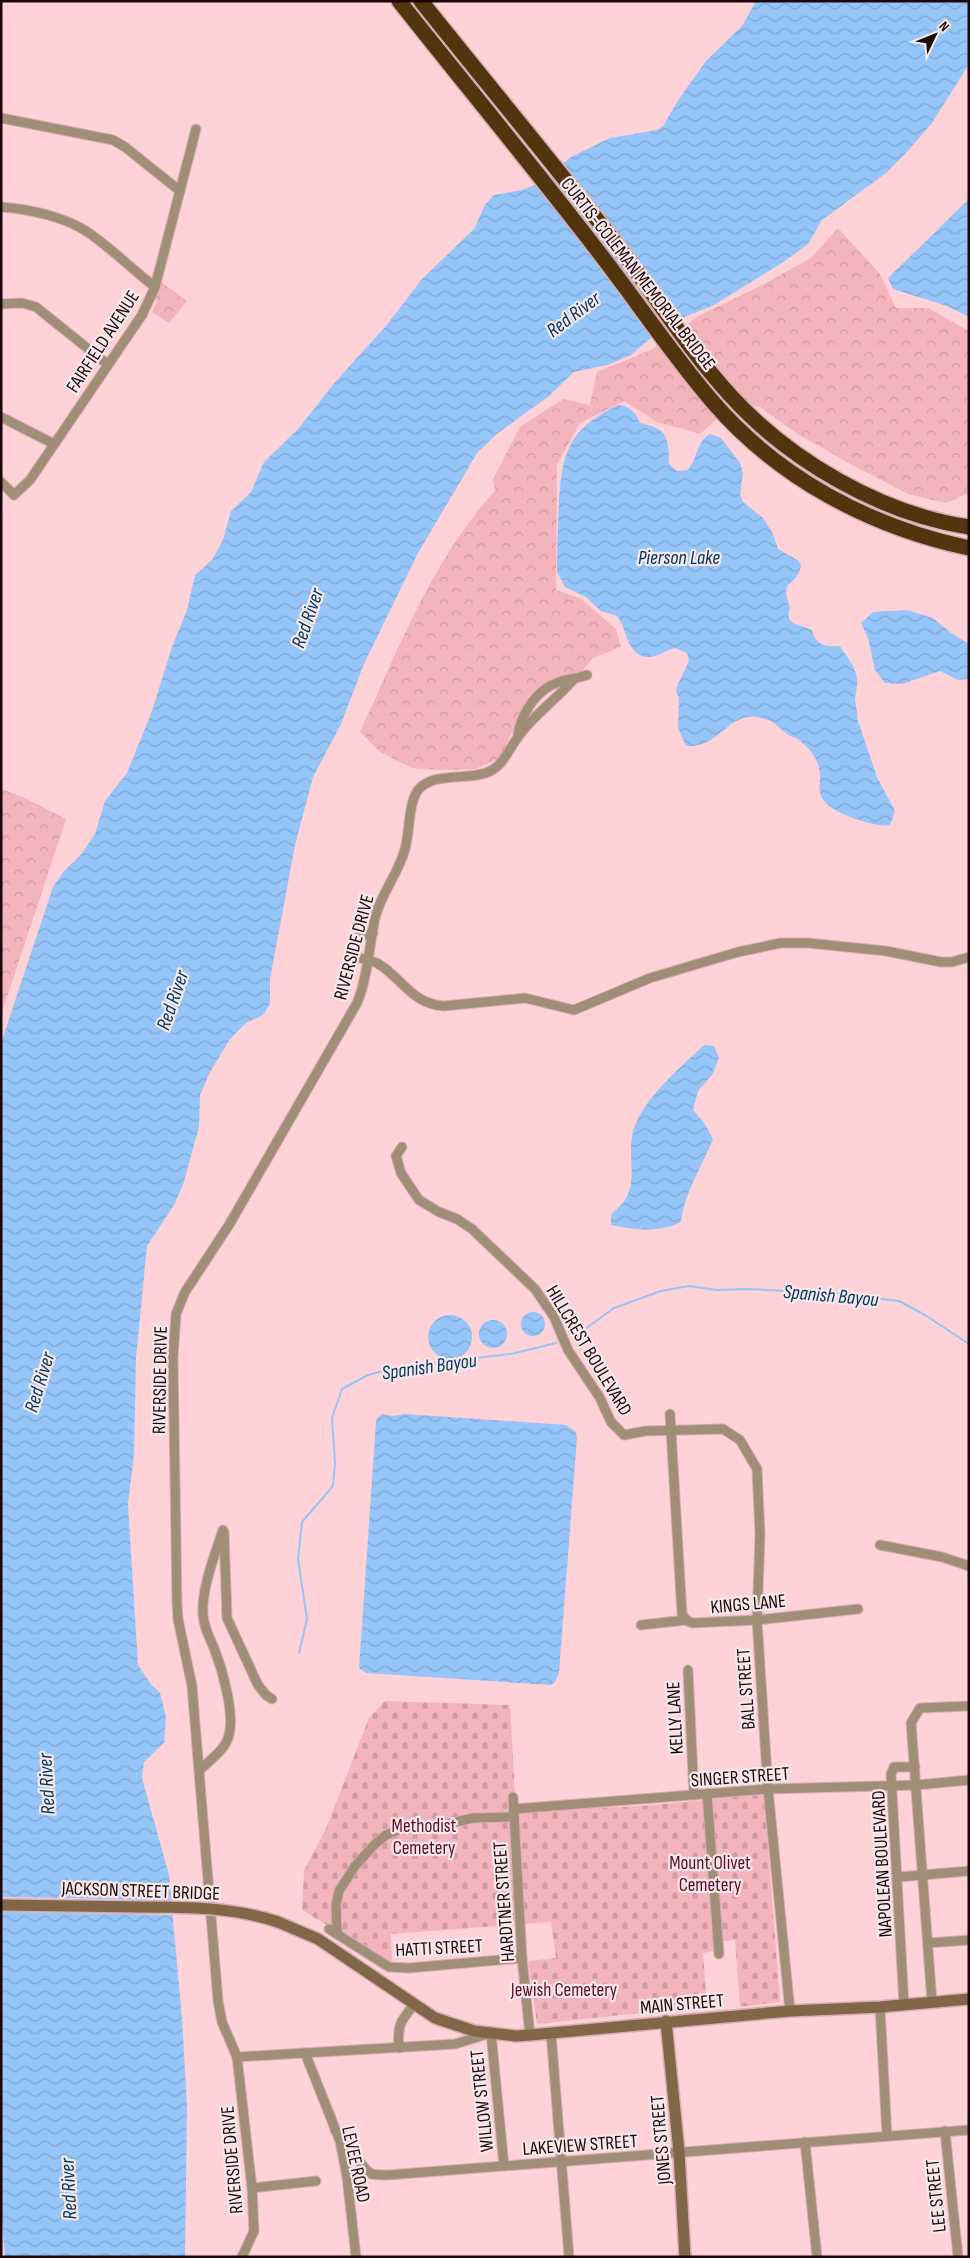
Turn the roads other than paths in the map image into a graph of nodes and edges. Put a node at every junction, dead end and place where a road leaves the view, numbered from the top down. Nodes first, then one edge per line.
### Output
1 (399, 1) edge
2 (421, 1) edge
3 (1, 118) edge
4 (196, 129) dead end
5 (180, 191) junction
6 (1, 206) edge
7 (155, 287) junction
8 (1, 304) edge
9 (107, 364) junction
10 (1, 417) edge
11 (54, 444) junction
12 (1, 482) edge
13 (969, 527) edge
14 (969, 548) edge
15 (587, 676) dead end
16 (573, 680) junction
17 (517, 738) junction
18 (373, 933) junction
19 (969, 957) edge
20 (369, 960) junction
21 (402, 1147) dead end
22 (670, 1414) dead end
23 (672, 1430) junction
24 (880, 1545) dead end
25 (969, 1566) edge
26 (858, 1609) dead end
27 (686, 1620) junction
28 (757, 1620) junction
29 (642, 1625) dead end
30 (688, 1670) dead end
31 (272, 1698) dead end
32 (969, 1706) edge
33 (915, 1767) junction
34 (200, 1770) junction
35 (969, 1780) edge
36 (916, 1785) junction
37 (892, 1786) junction
38 (768, 1789) junction
39 (707, 1794) junction
40 (694, 1795) junction
41 (513, 1797) dead end
42 (514, 1813) junction
43 (969, 1871) edge
44 (923, 1875) junction
45 (899, 1877) junction
46 (1, 1904) edge
47 (278, 1922) joint
48 (969, 1940) edge
49 (928, 1944) junction
50 (719, 1954) dead end
51 (522, 1958) junction
52 (969, 1999) edge
53 (932, 2002) junction
54 (904, 2005) junction
55 (414, 2006) junction
56 (880, 2007) junction
57 (790, 2011) junction
58 (666, 2021) junction
59 (491, 2033) junction
60 (551, 2033) junction
61 (530, 2035) junction
62 (399, 2048) junction
63 (305, 2053) junction
64 (237, 2057) junction
65 (335, 2130) junction
66 (969, 2130) edge
67 (945, 2132) junction
68 (887, 2136) junction
69 (805, 2142) junction
70 (679, 2152) junction
71 (561, 2161) junction
72 (504, 2166) junction
73 (316, 2181) dead end
74 (252, 2188) junction
75 (242, 2257) edge
76 (356, 2257) edge
77 (569, 2257) edge
78 (685, 2257) edge
79 (817, 2257) edge
80 (958, 2257) edge

1 - 14 highway, CURTIS-COLEMAN MEMORIAL BRIDGE
2 - 13 highway, CURTIS-COLEMAN MEMORIAL BRIDGE
3 - 5 street
4 - 5 street, FAIRFIELD AVENUE
5 - 7 street, FAIRFIELD AVENUE
6 - 7 street
7 - 9 street, FAIRFIELD AVENUE
8 - 9 street
9 - 11 street, FAIRFIELD AVENUE
10 - 11 street
11 - 12 street, FAIRFIELD AVENUE
15 - 16 street, RIVERSIDE DRIVE
16 - 17 street, RIVERSIDE DRIVE
16 - 17 street, RIVERSIDE DRIVE
17 - 18 street, RIVERSIDE DRIVE
18 - 20 street, RIVERSIDE DRIVE
18 - 20 street
19 - 20 street
20 - 34 street, RIVERSIDE DRIVE
21 - 23 street, HILLCREST BOULEVARD
22 - 23 street
23 - 27 street
23 - 28 street, BALL STREET
24 - 25 street
26 - 28 street, KINGS LANE
27 - 28 street, KINGS LANE
27 - 29 street, KINGS LANE
28 - 38 street, BALL STREET
30 - 40 street, KELLY LANE
31 - 34 street
32 - 33 street
33 - 36 street
33 - 37 street, NAPOLEAN BOULEVARD
34 - 64 street, RIVERSIDE DRIVE
35 - 36 street, SINGER STREET
36 - 37 street, SINGER STREET
36 - 44 street
37 - 38 street, SINGER STREET
37 - 45 street, NAPOLEAN BOULEVARD
38 - 39 street, SINGER STREET
38 - 57 street, BALL STREET
39 - 40 street, SINGER STREET
39 - 50 street
40 - 42 street, SINGER STREET
41 - 42 street, HARDTNER STREET
42 - 51 street, HARDTNER STREET
42 - 51 street, HATTI STREET
43 - 44 street
44 - 45 street
44 - 49 street
45 - 54 street, NAPOLEAN BOULEVARD
46 - 47 main road, JACKSON STREET BRIDGE, bridge
47 - 55 main road, MAIN STREET
48 - 49 street
49 - 53 street
51 - 61 street, HARDTNER STREET
52 - 53 main road, MAIN STREET
53 - 54 main road, MAIN STREET
54 - 56 main road, MAIN STREET
55 - 59 main road, MAIN STREET
55 - 62 street
56 - 57 main road, MAIN STREET
56 - 68 street
57 - 58 main road, MAIN STREET
58 - 60 main road, MAIN STREET
58 - 70 main road, JONES STREET
59 - 61 main road, MAIN STREET
59 - 62 street
59 - 72 street, WILLOW STREET
60 - 61 main road, MAIN STREET
60 - 71 street
62 - 63 street
63 - 64 street
63 - 65 street, LEVEE ROAD
64 - 74 street, RIVERSIDE DRIVE
65 - 72 street, LAKEVIEW STREET
65 - 76 street, LEVEE ROAD
66 - 67 street, LAKEVIEW STREET
67 - 68 street, LAKEVIEW STREET
67 - 80 street, LEE STREET
68 - 69 street, LAKEVIEW STREET
69 - 70 street, LAKEVIEW STREET
69 - 79 street
70 - 71 street, LAKEVIEW STREET
70 - 78 main road, JONES STREET
71 - 72 street, LAKEVIEW STREET
71 - 77 street
73 - 74 street
74 - 75 street, RIVERSIDE DRIVE

